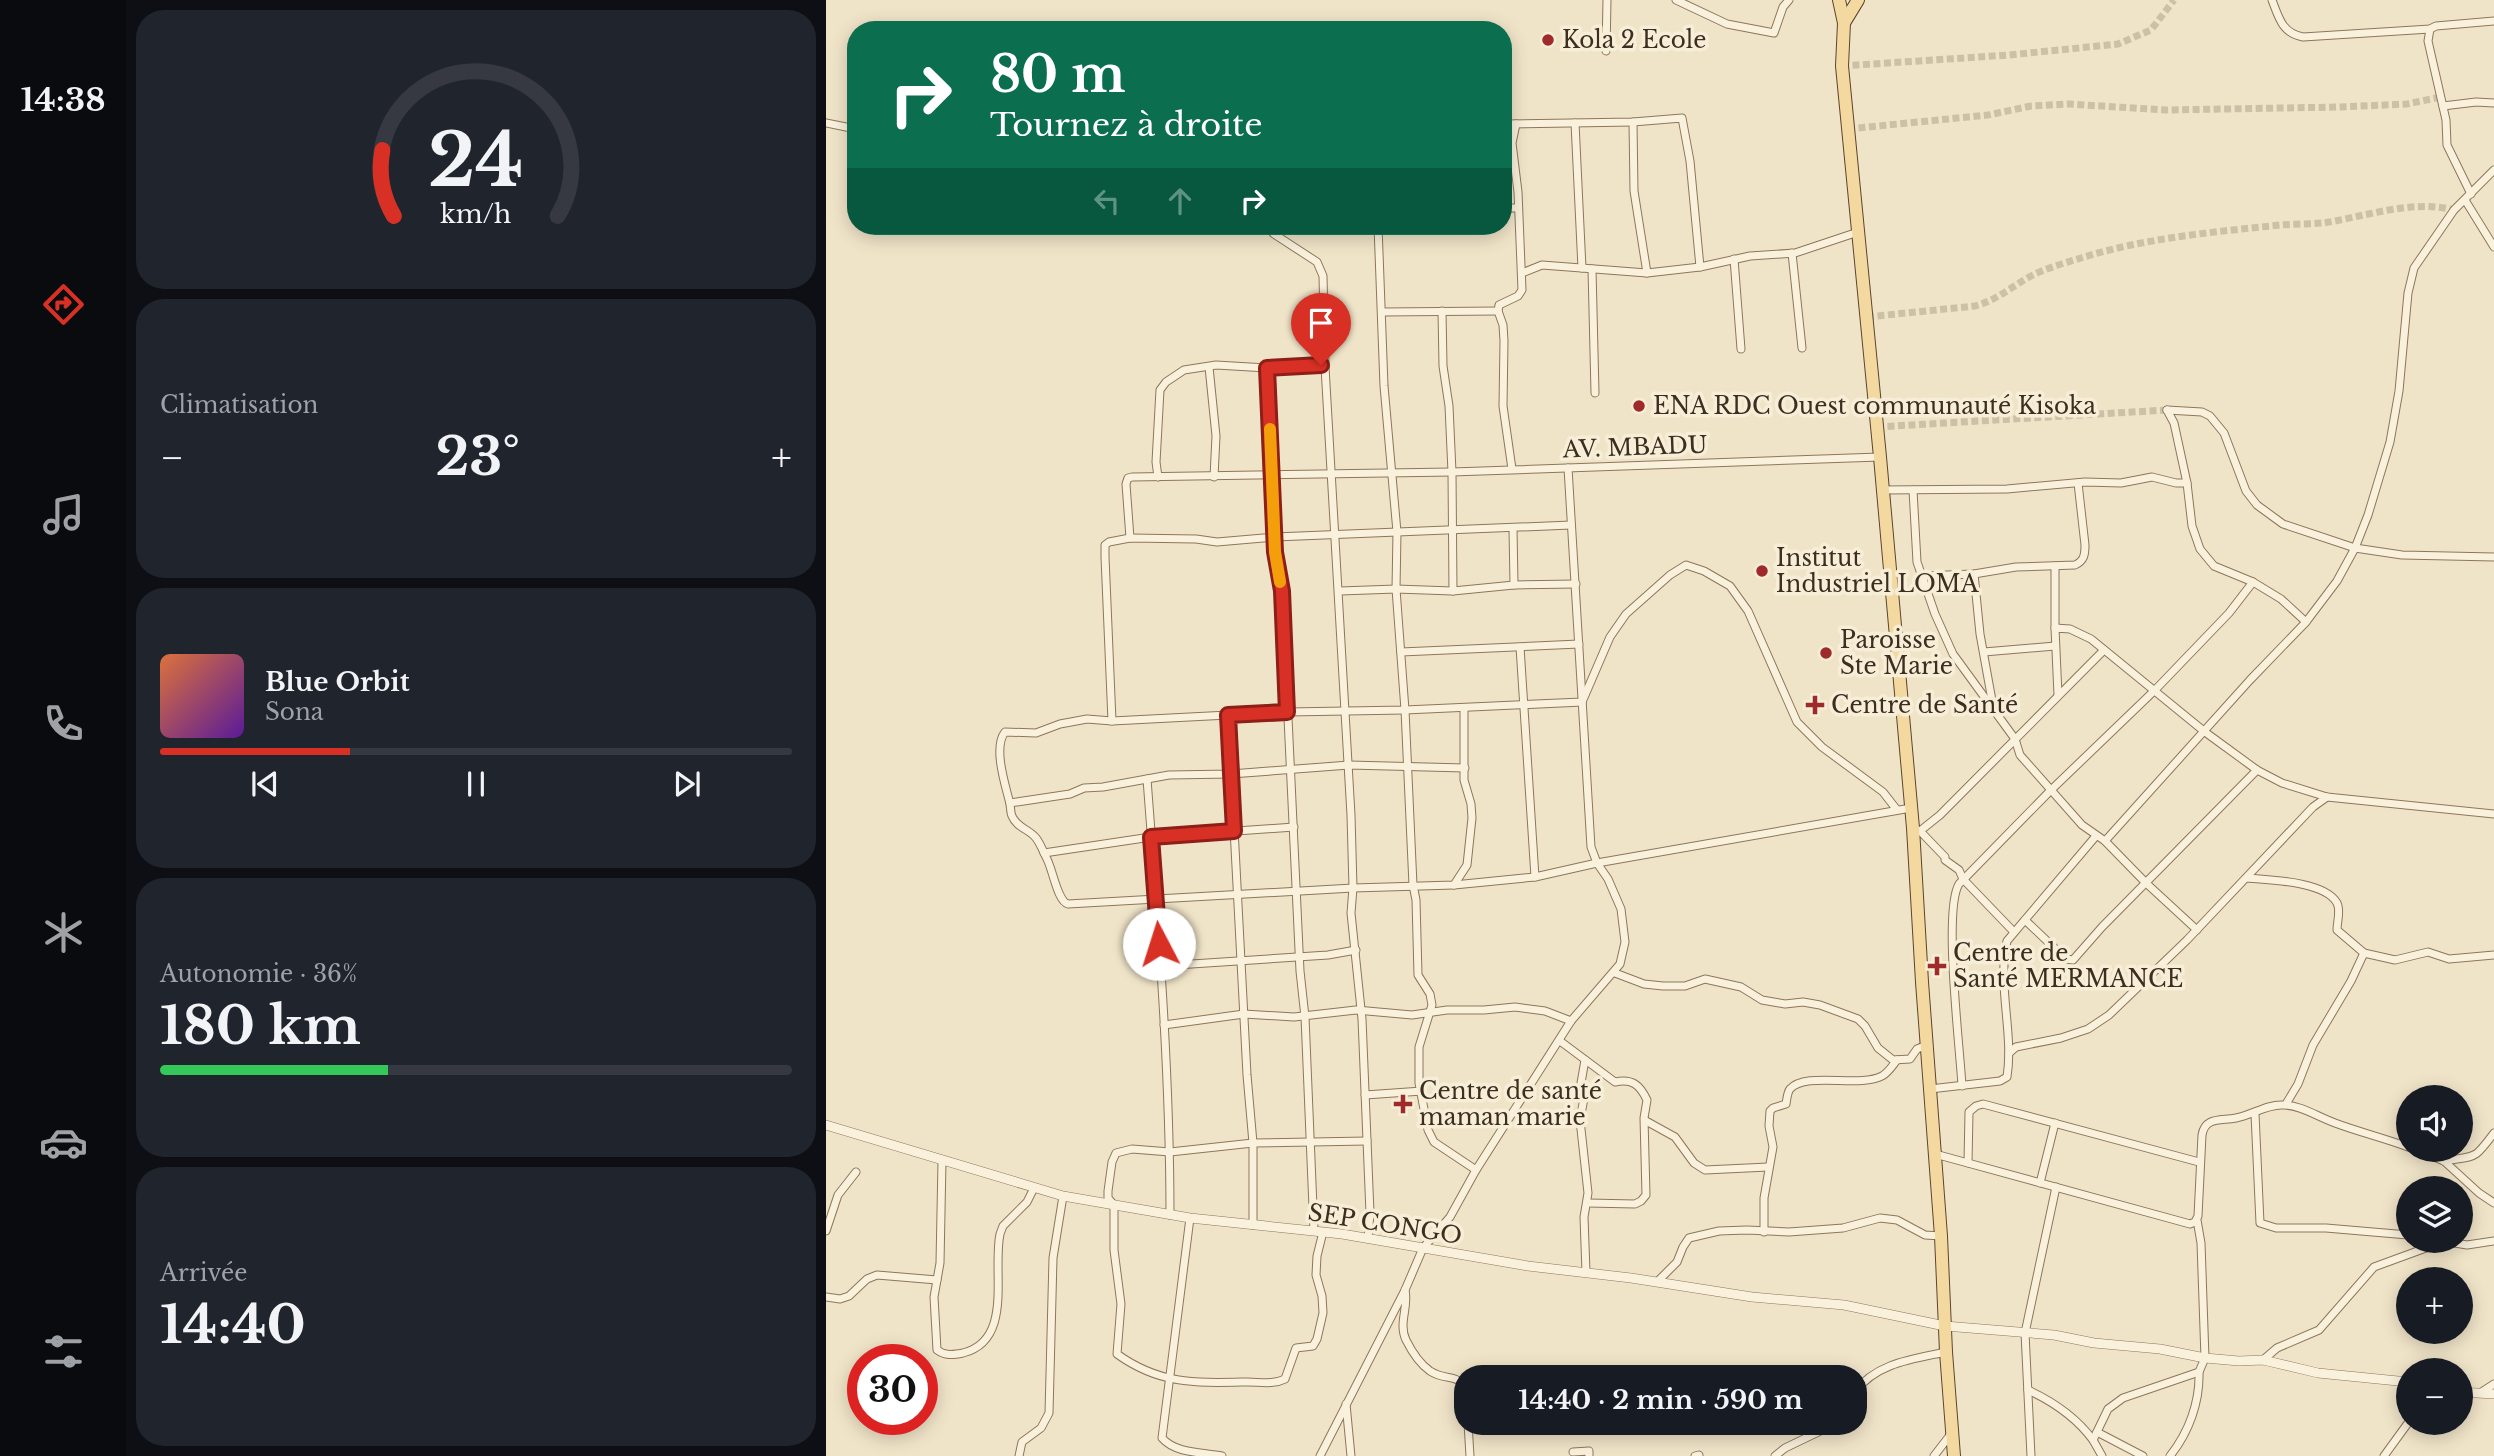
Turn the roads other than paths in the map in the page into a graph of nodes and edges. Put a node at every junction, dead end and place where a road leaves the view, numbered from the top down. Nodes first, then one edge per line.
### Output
1 (1607, 0) edge
2 (1676, 0) edge
3 (1789, 0) edge
4 (1839, 0) edge
5 (1858, 0) edge
6 (2272, 0) edge
7 (2494, 21) edge
8 (1844, 23) junction
9 (2430, 29) junction
10 (1606, 51) dead end
11 (2494, 103) edge
12 (2443, 106) junction
13 (1633, 122) junction
14 (826, 123) edge
15 (1575, 123) junction
16 (1512, 124) edge
17 (1516, 124) junction
18 (847, 127) edge
19 (2494, 170) edge
20 (2468, 197) junction
21 (1512, 208) edge
22 (1517, 208) junction
23 (1859, 232) junction
24 (1276, 235) edge
25 (1379, 235) edge
26 (2494, 247) edge
27 (1792, 253) junction
28 (1734, 259) junction
29 (1700, 267) junction
30 (1582, 268) junction
31 (1592, 269) junction
32 (1521, 273) junction
33 (1647, 273) junction
34 (1498, 310) junction
35 (1442, 311) junction
36 (1383, 312) junction
37 (1801, 348) dead end
38 (1741, 349) dead end
39 (1209, 367) junction
40 (1325, 367) junction
41 (1267, 368) junction
42 (1595, 393) dead end
43 (1880, 457) junction
44 (1568, 468) junction
45 (1512, 469) junction
46 (1391, 472) junction
47 (1452, 472) junction
48 (1332, 474) junction
49 (1273, 475) junction
50 (1158, 477) junction
51 (1214, 477) junction
52 (2187, 482) junction
53 (2078, 483) junction
54 (1881, 490) junction
55 (1913, 490) junction
56 (1571, 524) junction
57 (1513, 528) junction
58 (1453, 530) junction
59 (1396, 532) junction
60 (1336, 534) junction
61 (1275, 537) junction
62 (1130, 538) junction
63 (2355, 548) junction
64 (2494, 556) edge
65 (2055, 566) junction
66 (1974, 574) junction
67 (1921, 576) junction
68 (2253, 582) junction
69 (1576, 583) junction
70 (1514, 585) junction
71 (1396, 589) junction
72 (1340, 591) junction
73 (1453, 591) junction
74 (2305, 622) junction
75 (2055, 628) junction
76 (1579, 644) junction
77 (2055, 646) junction
78 (1520, 647) junction
79 (2104, 650) junction
80 (1401, 652) junction
81 (1984, 652) junction
82 (2155, 690) junction
83 (2059, 695) junction
84 (1582, 702) junction
85 (1523, 705) junction
86 (1464, 708) junction
87 (1346, 710) junction
88 (1405, 710) junction
89 (1994, 710) junction
90 (1287, 712) junction
91 (1228, 715) junction
92 (1112, 721) junction
93 (2205, 732) junction
94 (2015, 739) junction
95 (1349, 765) junction
96 (1408, 767) junction
97 (1465, 768) junction
98 (2257, 770) junction
99 (1292, 771) junction
100 (1231, 774) junction
101 (1147, 779) junction
102 (2050, 791) junction
103 (2328, 797) junction
104 (1010, 803) junction
105 (1911, 808) junction
106 (1897, 810) junction
107 (2494, 814) edge
108 (1294, 827) junction
109 (1916, 829) junction
110 (1234, 831) junction
111 (2096, 836) junction
112 (1151, 837) junction
113 (2105, 841) junction
114 (1044, 853) junction
115 (1597, 863) junction
116 (1535, 877) junction
117 (2247, 878) junction
118 (1963, 879) junction
119 (2146, 884) junction
120 (1413, 885) junction
121 (1454, 885) junction
122 (1353, 888) junction
123 (1297, 891) junction
124 (1238, 896) junction
125 (1155, 901) junction
126 (2025, 920) junction
127 (2197, 930) junction
128 (2013, 932) junction
129 (1356, 950) junction
130 (2364, 953) junction
131 (2494, 955) edge
132 (1300, 957) junction
133 (1242, 960) junction
134 (1161, 966) junction
135 (1615, 973) junction
136 (1362, 1011) junction
137 (1431, 1012) junction
138 (1244, 1014) junction
139 (1305, 1017) junction
140 (1571, 1021) junction
141 (1164, 1025) junction
142 (1560, 1041) junction
143 (1927, 1045) junction
144 (2009, 1053) junction
145 (1585, 1059) junction
146 (1897, 1060) junction
147 (1962, 1086) junction
148 (1930, 1089) junction
149 (1422, 1091) junction
150 (1365, 1095) junction
151 (2286, 1104) junction
152 (2255, 1114) junction
153 (1646, 1121) junction
154 (2055, 1123) junction
155 (826, 1125) edge
156 (2494, 1133) edge
157 (1309, 1141) junction
158 (1367, 1141) junction
159 (1252, 1143) junction
160 (2396, 1143) edge
161 (1170, 1152) junction
162 (1935, 1154) junction
163 (2473, 1157) edge
164 (942, 1161) junction
165 (2199, 1162) junction
166 (2445, 1162) edge
167 (1968, 1163) junction
168 (1768, 1167) junction
169 (1476, 1170) junction
170 (856, 1172) dead end
171 (2040, 1183) junction
172 (1034, 1188) junction
173 (2056, 1188) junction
174 (1063, 1196) junction
175 (1588, 1203) junction
176 (2494, 1203) edge
177 (1114, 1205) junction
178 (1170, 1215) junction
179 (1191, 1218) junction
180 (2197, 1220) junction
181 (1253, 1225) junction
182 (826, 1231) edge
183 (1318, 1232) junction
184 (1764, 1232) junction
185 (2396, 1234) edge
186 (1941, 1237) junction
187 (1368, 1238) junction
188 (2494, 1241) edge
189 (2473, 1244) edge
190 (1423, 1248) junction
191 (2412, 1253) edge
192 (1586, 1272) junction
193 (937, 1280) junction
194 (1657, 1282) junction
195 (1405, 1290) junction
196 (826, 1297) edge
197 (1945, 1326) junction
198 (2025, 1333) junction
199 (1946, 1352) junction
200 (2205, 1357) junction
201 (2263, 1360) junction
202 (2199, 1372) junction
203 (1454, 1378) edge
204 (1867, 1378) edge
205 (1170, 1380) junction
206 (2396, 1381) edge
207 (2494, 1384) edge
208 (2028, 1390) junction
209 (2473, 1392) edge
210 (2480, 1392) junction
211 (2494, 1394) edge
212 (1346, 1403) junction
213 (2097, 1432) junction
214 (1951, 1433) junction
215 (1469, 1435) edge
216 (1812, 1435) edge
217 (2399, 1435) edge
218 (2093, 1440) junction
219 (1573, 1452) dead end
220 (1019, 1456) edge
221 (1222, 1456) edge
222 (1320, 1456) edge
223 (1351, 1456) edge
224 (1470, 1456) edge
225 (1589, 1456) edge
226 (1775, 1456) edge
227 (1934, 1456) edge
228 (1954, 1456) edge
229 (2031, 1456) edge
230 (2102, 1456) edge
231 (2143, 1456) edge
232 (2170, 1456) edge
233 (2384, 1456) edge

1 - 10 street
2 - 3 street
4 - 8 main road
5 - 8 main road
6 - 9 street
7 - 9 street
8 - 23 main road
9 - 12 street
11 - 12 street
12 - 20 street
13 - 15 street
13 - 29 street
13 - 33 street
14 - 18 street
15 - 17 street
15 - 30 street
16 - 17 street
17 - 22 street
19 - 20 street
20 - 26 street
20 - 63 street
21 - 22 street
22 - 32 street
23 - 27 street
23 - 43 main road
24 - 40 street
25 - 36 street
27 - 28 street
27 - 37 street
28 - 29 street
28 - 38 street
29 - 33 street
30 - 31 street
30 - 32 street
31 - 33 street
31 - 42 street
32 - 34 street
34 - 35 street
34 - 45 street
35 - 36 street
35 - 47 street
36 - 46 street
39 - 41 street
39 - 50 street
39 - 51 street
40 - 41 street
40 - 48 street
41 - 49 street
43 - 44 street, AV. MBADU
43 - 54 main road
44 - 45 street, AV. MBADU
44 - 56 street
45 - 47 street, AV. MBADU
46 - 47 street, AV. MBADU
46 - 48 street, AV. MBADU
46 - 59 street
47 - 58 street
48 - 49 street, AV. MBADU
48 - 60 street
49 - 51 street, AV. MBADU
49 - 61 street
50 - 51 street, AV. MBADU
50 - 62 street, AV. MBADU
52 - 53 street
52 - 63 street
52 - 68 street
53 - 55 street
53 - 65 street
54 - 55 street
54 - 105 main road
55 - 67 street
56 - 57 street
56 - 69 street
57 - 58 street
57 - 70 street
58 - 59 street
58 - 73 street
59 - 60 street
59 - 71 street
60 - 61 street
60 - 72 street
61 - 62 street
61 - 90 street
62 - 92 street
63 - 64 street
63 - 74 street
65 - 66 street
65 - 75 street
66 - 67 street
66 - 81 street
67 - 89 street
68 - 74 street
68 - 82 street
69 - 70 street
69 - 76 street
70 - 73 street
71 - 72 street
71 - 73 street
71 - 80 street
72 - 87 street
74 - 93 street
75 - 77 street
75 - 79 street
76 - 78 street
76 - 84 street
77 - 81 street
77 - 83 street
78 - 80 street
78 - 85 street
79 - 82 street
79 - 83 street
80 - 88 street
81 - 89 street
82 - 93 street
82 - 102 street
83 - 94 street
84 - 85 street
84 - 106 street
84 - 115 street
85 - 86 street
85 - 116 street
86 - 88 street
86 - 97 street
87 - 88 street
87 - 90 street
87 - 95 street
88 - 96 street
89 - 94 street
90 - 91 street
90 - 99 street
91 - 92 street
91 - 100 street
92 - 104 street
93 - 98 street
93 - 113 street
94 - 102 street
94 - 109 street
95 - 96 street
95 - 99 street
95 - 122 street
96 - 97 street
96 - 120 street
97 - 121 street
98 - 103 street
98 - 119 street
99 - 100 street
99 - 108 street
100 - 101 street
100 - 110 street
101 - 104 street
101 - 112 street
102 - 111 street
102 - 118 street
103 - 107 street
103 - 117 street
104 - 114 street
105 - 106 street
105 - 109 main road
106 - 115 street
108 - 110 street
108 - 123 street
109 - 118 street
109 - 143 main road
110 - 112 street
110 - 124 street
111 - 113 street
111 - 126 street
112 - 114 street
112 - 125 street
113 - 119 street
114 - 125 street
115 - 116 street
115 - 135 street
116 - 121 street
117 - 127 street
117 - 130 street
118 - 128 street
118 - 147 street
119 - 126 street
119 - 127 street
120 - 121 street
120 - 122 street
120 - 137 street
122 - 123 street
122 - 129 street
123 - 124 street
123 - 132 street
124 - 125 street
124 - 133 street
125 - 134 street
126 - 128 street
127 - 144 street
128 - 144 street
129 - 132 street
129 - 136 street
130 - 131 street
130 - 151 street
132 - 133 street
132 - 139 street
133 - 134 street
133 - 138 street
134 - 141 street
135 - 140 street
135 - 146 street
136 - 137 street
136 - 139 street
136 - 150 street
137 - 140 street
137 - 149 street
138 - 139 street
138 - 141 street
138 - 159 street
139 - 157 street
140 - 142 street
141 - 161 street
142 - 145 street
142 - 169 street
143 - 146 street
143 - 148 main road
144 - 147 street
145 - 153 street
145 - 175 street
146 - 168 street
147 - 148 street
148 - 162 main road
149 - 150 street
149 - 169 street
150 - 158 street
151 - 152 street
151 - 160 street
152 - 165 street
152 - 185 street
153 - 168 street
153 - 175 street
154 - 165 street
154 - 167 street
154 - 171 street
155 - 164 street, SEP CONGO
156 - 163 street
157 - 158 street
157 - 159 street
157 - 183 street
158 - 187 street
159 - 161 street
159 - 181 street
161 - 177 street
161 - 178 street
162 - 167 street
162 - 186 main road
164 - 172 street, SEP CONGO
164 - 193 street
165 - 180 street
166 - 176 street
167 - 171 street
168 - 184 street
169 - 190 street
170 - 182 street
171 - 173 street
172 - 174 street, SEP CONGO
172 - 193 street
173 - 180 street
173 - 198 street
174 - 177 street, SEP CONGO
174 - 220 street
175 - 192 street
177 - 178 street, SEP CONGO
177 - 205 street
178 - 179 street, SEP CONGO
179 - 181 street, SEP CONGO
179 - 205 street
180 - 200 street
181 - 183 street, SEP CONGO
183 - 187 street, SEP CONGO
183 - 205 street
184 - 186 street
184 - 194 street
186 - 197 main road
187 - 190 street, SEP CONGO
188 - 189 street
190 - 192 street, SEP CONGO
190 - 195 street
191 - 201 street
192 - 194 street, SEP CONGO
193 - 196 street
194 - 197 street, SEP CONGO
195 - 203 street
195 - 212 street
197 - 198 street, SEP CONGO
197 - 199 main road
198 - 200 street, SEP CONGO
198 - 208 street
199 - 204 street
199 - 214 main road
200 - 201 street, SEP CONGO
200 - 202 street
201 - 206 street, SEP CONGO
202 - 213 street
202 - 232 street
205 - 221 street
207 - 210 street
208 - 218 street
208 - 229 street
209 - 210 street
210 - 211 street
212 - 222 street
212 - 223 street
213 - 218 street
213 - 231 street
214 - 227 street
214 - 228 main road
215 - 224 street
216 - 226 street
217 - 233 street
218 - 230 street
219 - 225 street

